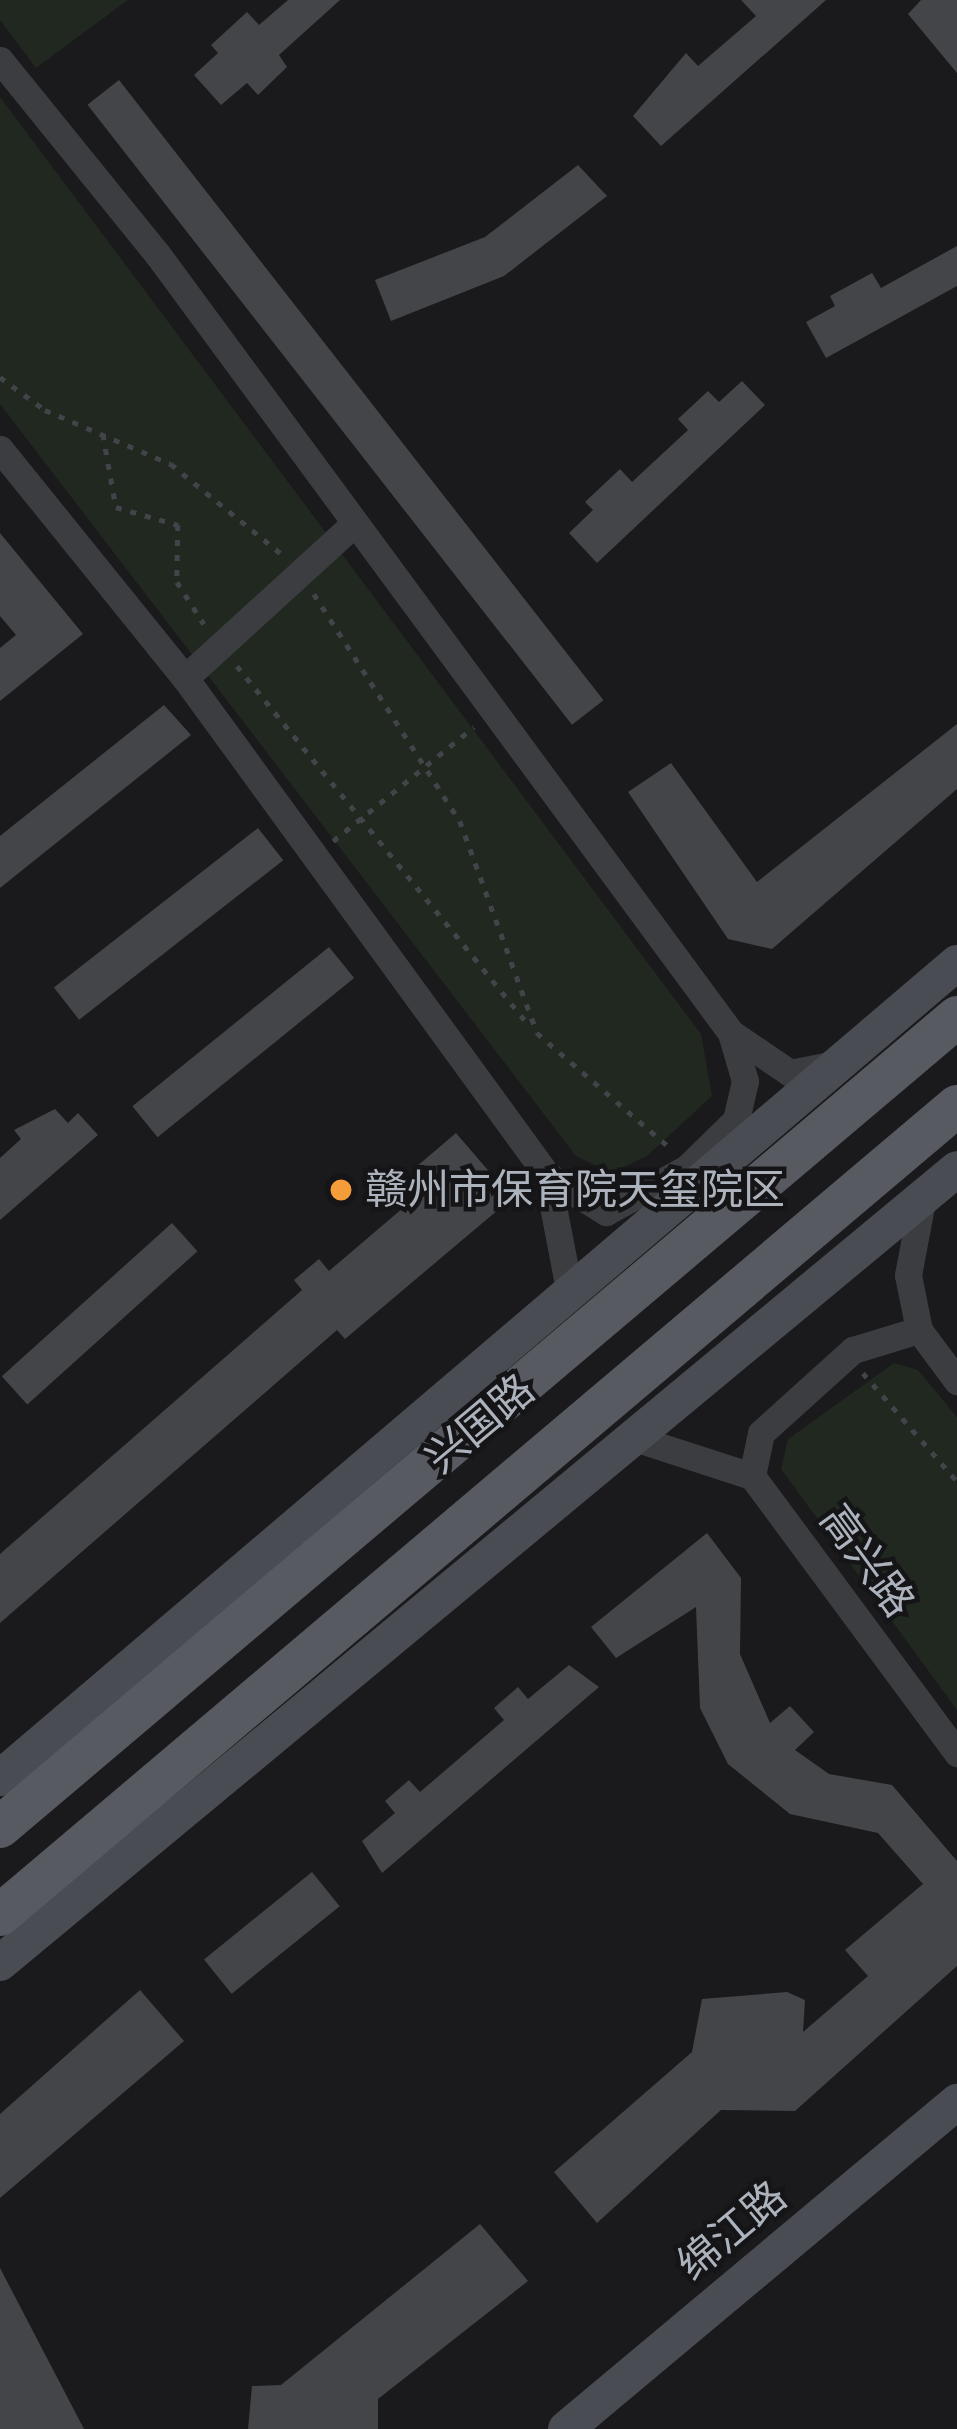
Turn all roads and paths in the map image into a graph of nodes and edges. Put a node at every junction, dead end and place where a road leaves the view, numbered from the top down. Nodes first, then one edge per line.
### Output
1 (0, 61) edge
2 (0, 377) edge
3 (102, 433) junction
4 (0, 449) edge
5 (355, 523) junction
6 (286, 560) dead end
7 (310, 589) dead end
8 (212, 634) dead end
9 (226, 652) dead end
10 (185, 678) junction
11 (474, 728) dead end
12 (429, 764) junction
13 (355, 823) junction
14 (324, 848) dead end
15 (957, 963) edge
16 (957, 1017) edge
17 (731, 1033) junction
18 (536, 1034) junction
19 (837, 1064) junction
20 (957, 1106) edge
21 (684, 1135) dead end
22 (669, 1147) junction
23 (659, 1155) dead end
24 (957, 1169) edge
25 (547, 1175) junction
26 (922, 1201) junction
27 (569, 1288) junction
28 (919, 1330) junction
29 (874, 1357) dead end
30 (957, 1382) edge
31 (631, 1438) junction
32 (752, 1476) junction
33 (957, 1481) edge
34 (957, 1753) edge
35 (0, 1778) edge
36 (0, 1827) edge
37 (0, 1915) edge
38 (0, 1963) edge
39 (957, 2102) edge
40 (566, 2429) edge

1 - 5 street
2 - 3 path
3 - 6 path
3 - 8 path
4 - 10 street
5 - 10 street
5 - 17 street
7 - 12 path
9 - 13 path
10 - 25 street
11 - 12 path
12 - 13 path
12 - 18 path
13 - 14 path
13 - 18 path
15 - 19 street
16 - 36 main road, 兴国路
17 - 19 street
17 - 25 street
18 - 22 path
19 - 27 street
20 - 37 main road, 兴国路
21 - 22 path
22 - 23 path
24 - 26 street
25 - 27 street
26 - 28 street
26 - 31 street
27 - 35 street
28 - 30 street
28 - 32 street
29 - 33 path
31 - 32 street
31 - 38 street
32 - 34 street, 高兴路
39 - 40 street, 绵江路

